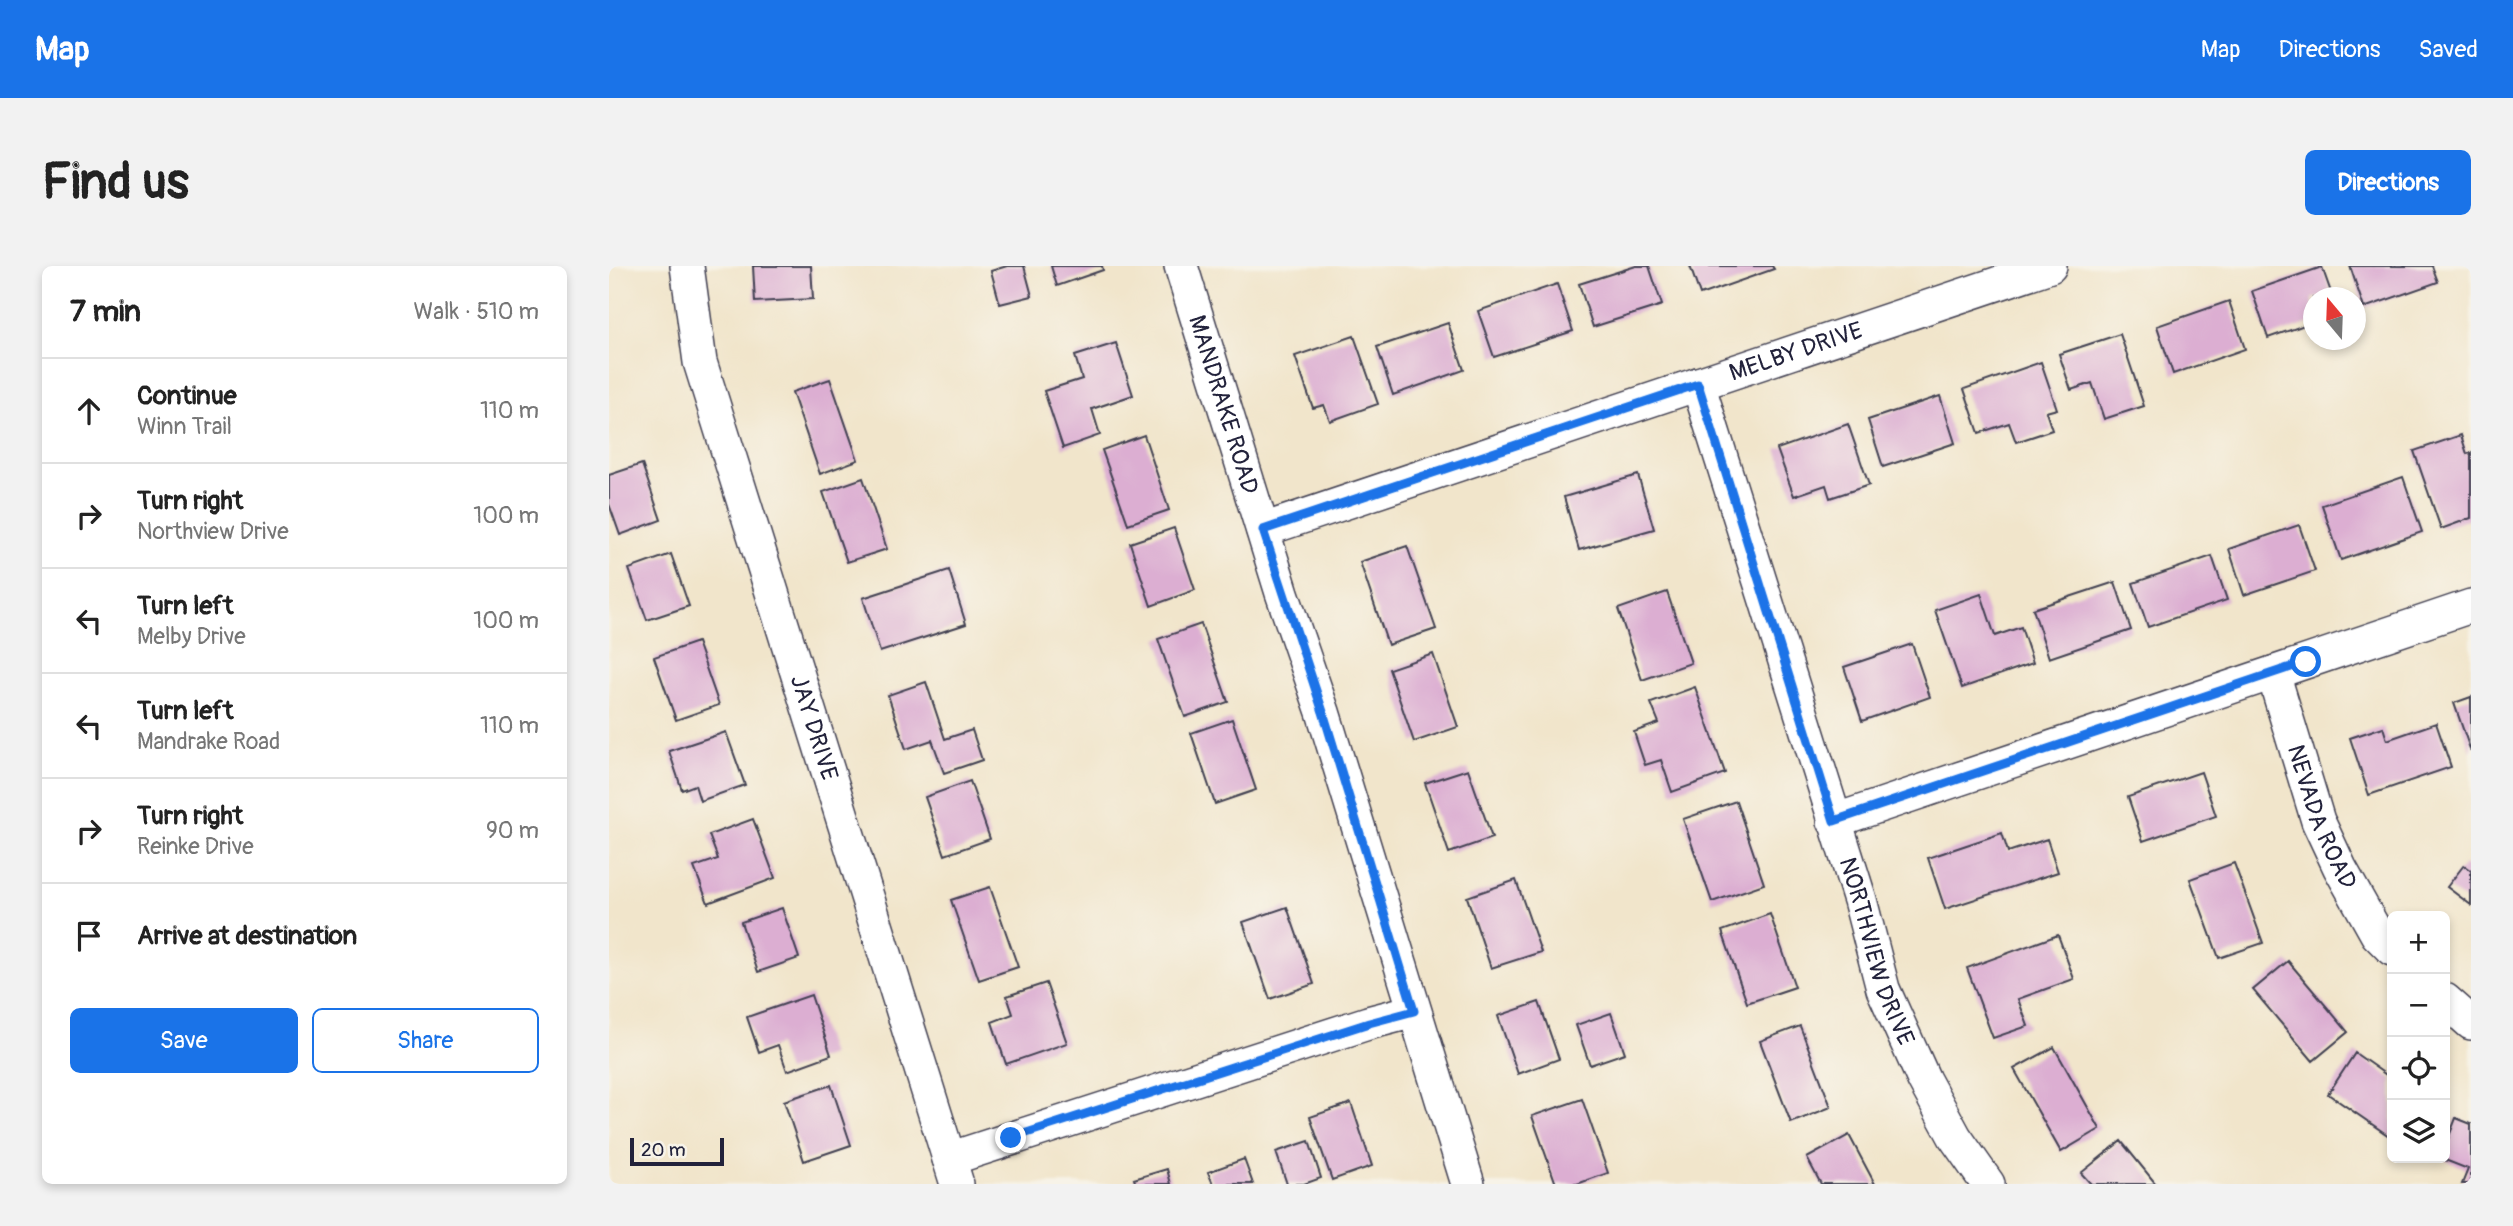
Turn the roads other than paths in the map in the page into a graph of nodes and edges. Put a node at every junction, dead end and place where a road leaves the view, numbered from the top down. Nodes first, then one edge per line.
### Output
1 (687, 266) edge
2 (1181, 266) edge
3 (2050, 266) edge
4 (1698, 384) junction
5 (1263, 530) junction
6 (2471, 606) edge
7 (2273, 673) junction
8 (1834, 821) junction
9 (2387, 944) edge
10 (2450, 1004) edge
11 (1414, 1011) junction
12 (2471, 1023) edge
13 (953, 1172) edge
14 (1468, 1184) edge
15 (1988, 1184) edge

1 - 13 street, JAY DRIVE
2 - 5 street, MANDRAKE ROAD
3 - 4 street, MELBY DRIVE
4 - 5 street, MELBY DRIVE
4 - 8 street, NORTHVIEW DRIVE
5 - 11 street, MANDRAKE ROAD
6 - 7 street
7 - 8 street
7 - 9 street, NEVADA ROAD
8 - 15 street, NORTHVIEW DRIVE
10 - 12 street
11 - 13 street
11 - 14 street, MANDRAKE ROAD

